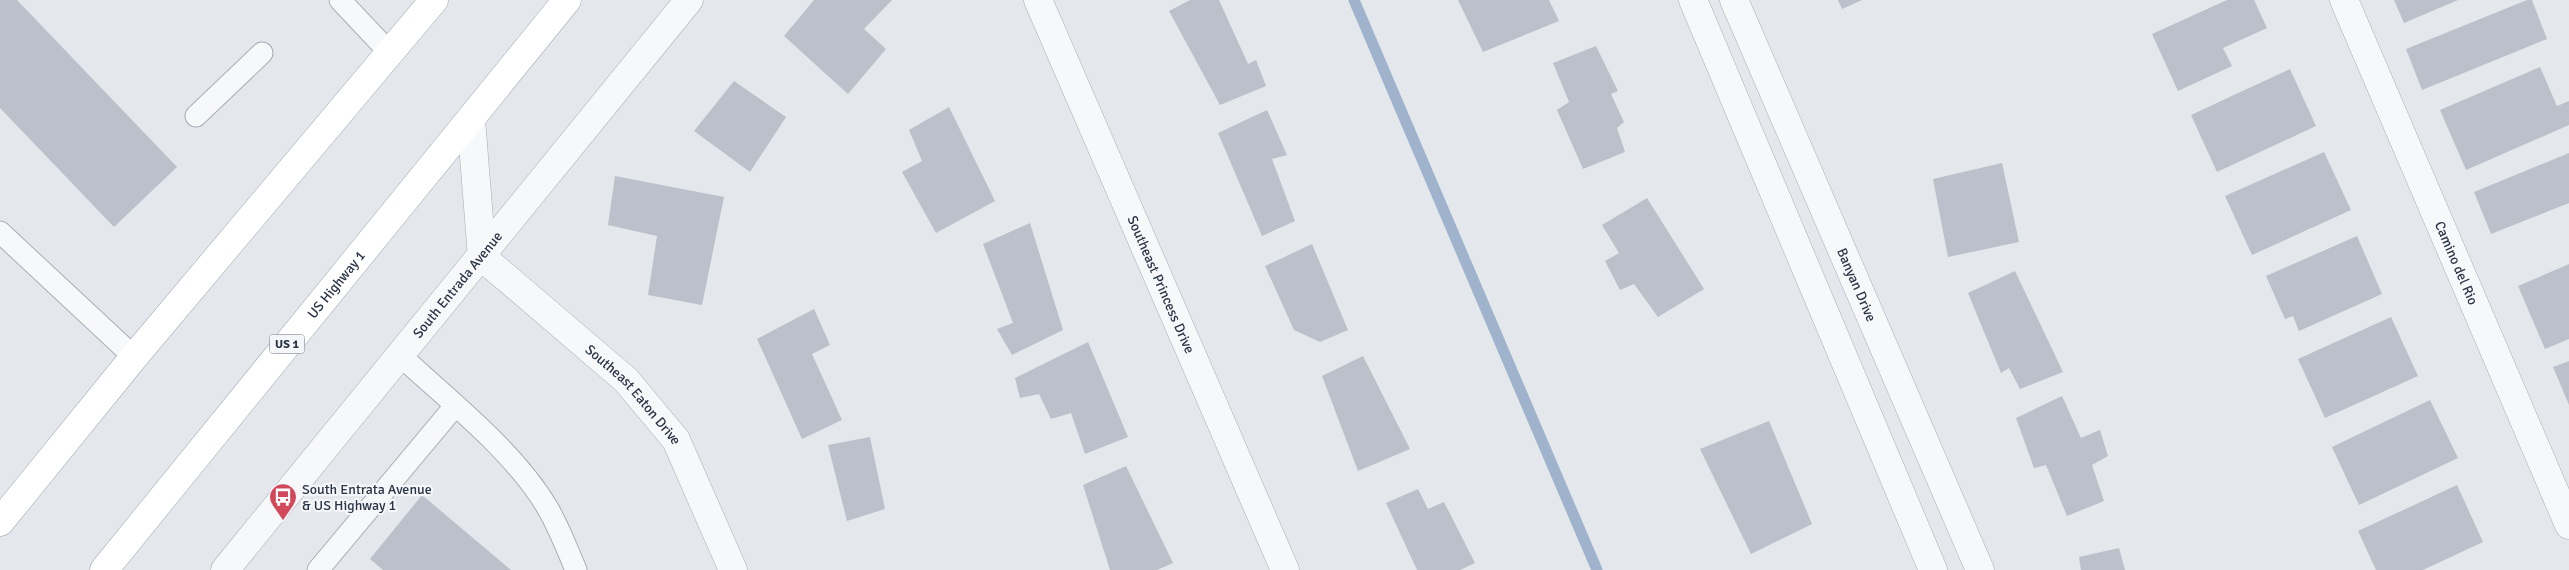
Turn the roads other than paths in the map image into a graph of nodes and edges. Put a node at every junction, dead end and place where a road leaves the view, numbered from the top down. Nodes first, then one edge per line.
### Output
1 (340, 0) edge
2 (434, 0) edge
3 (567, 0) edge
4 (689, 0) edge
5 (1038, 0) edge
6 (1693, 0) edge
7 (1734, 0) edge
8 (2344, 0) edge
9 (262, 53) dead end
10 (390, 53) junction
11 (1780, 108) junction
12 (196, 116) dead end
13 (471, 119) junction
14 (1745, 123) junction
15 (0, 232) edge
16 (482, 257) junction
17 (400, 356) junction
18 (134, 357) junction
19 (455, 406) junction
20 (0, 522) edge
21 (2569, 525) edge
22 (104, 570) edge
23 (225, 570) edge
24 (318, 570) edge
25 (576, 570) edge
26 (733, 570) edge
27 (1285, 570) edge
28 (1933, 570) edge
29 (1980, 570) edge

1 - 10 lane
2 - 10 main road
3 - 13 main road, US Highway 1 / US 1
4 - 16 street, South Entrada Avenue
5 - 27 street, Southeast Princess Drive
6 - 14 street
7 - 11 street, Banyan Drive
8 - 21 street, Camino del Rio
9 - 12 lane
10 - 18 main road
11 - 14 street
11 - 29 street, Banyan Drive
13 - 16 street
13 - 22 main road, US Highway 1 / US 1
14 - 28 street
15 - 18 lane
16 - 17 street, South Entrada Avenue
16 - 26 street, Southeast Eaton Drive
17 - 19 lane
17 - 23 street, South Entrada Avenue
18 - 20 main road
19 - 24 lane
19 - 25 lane

